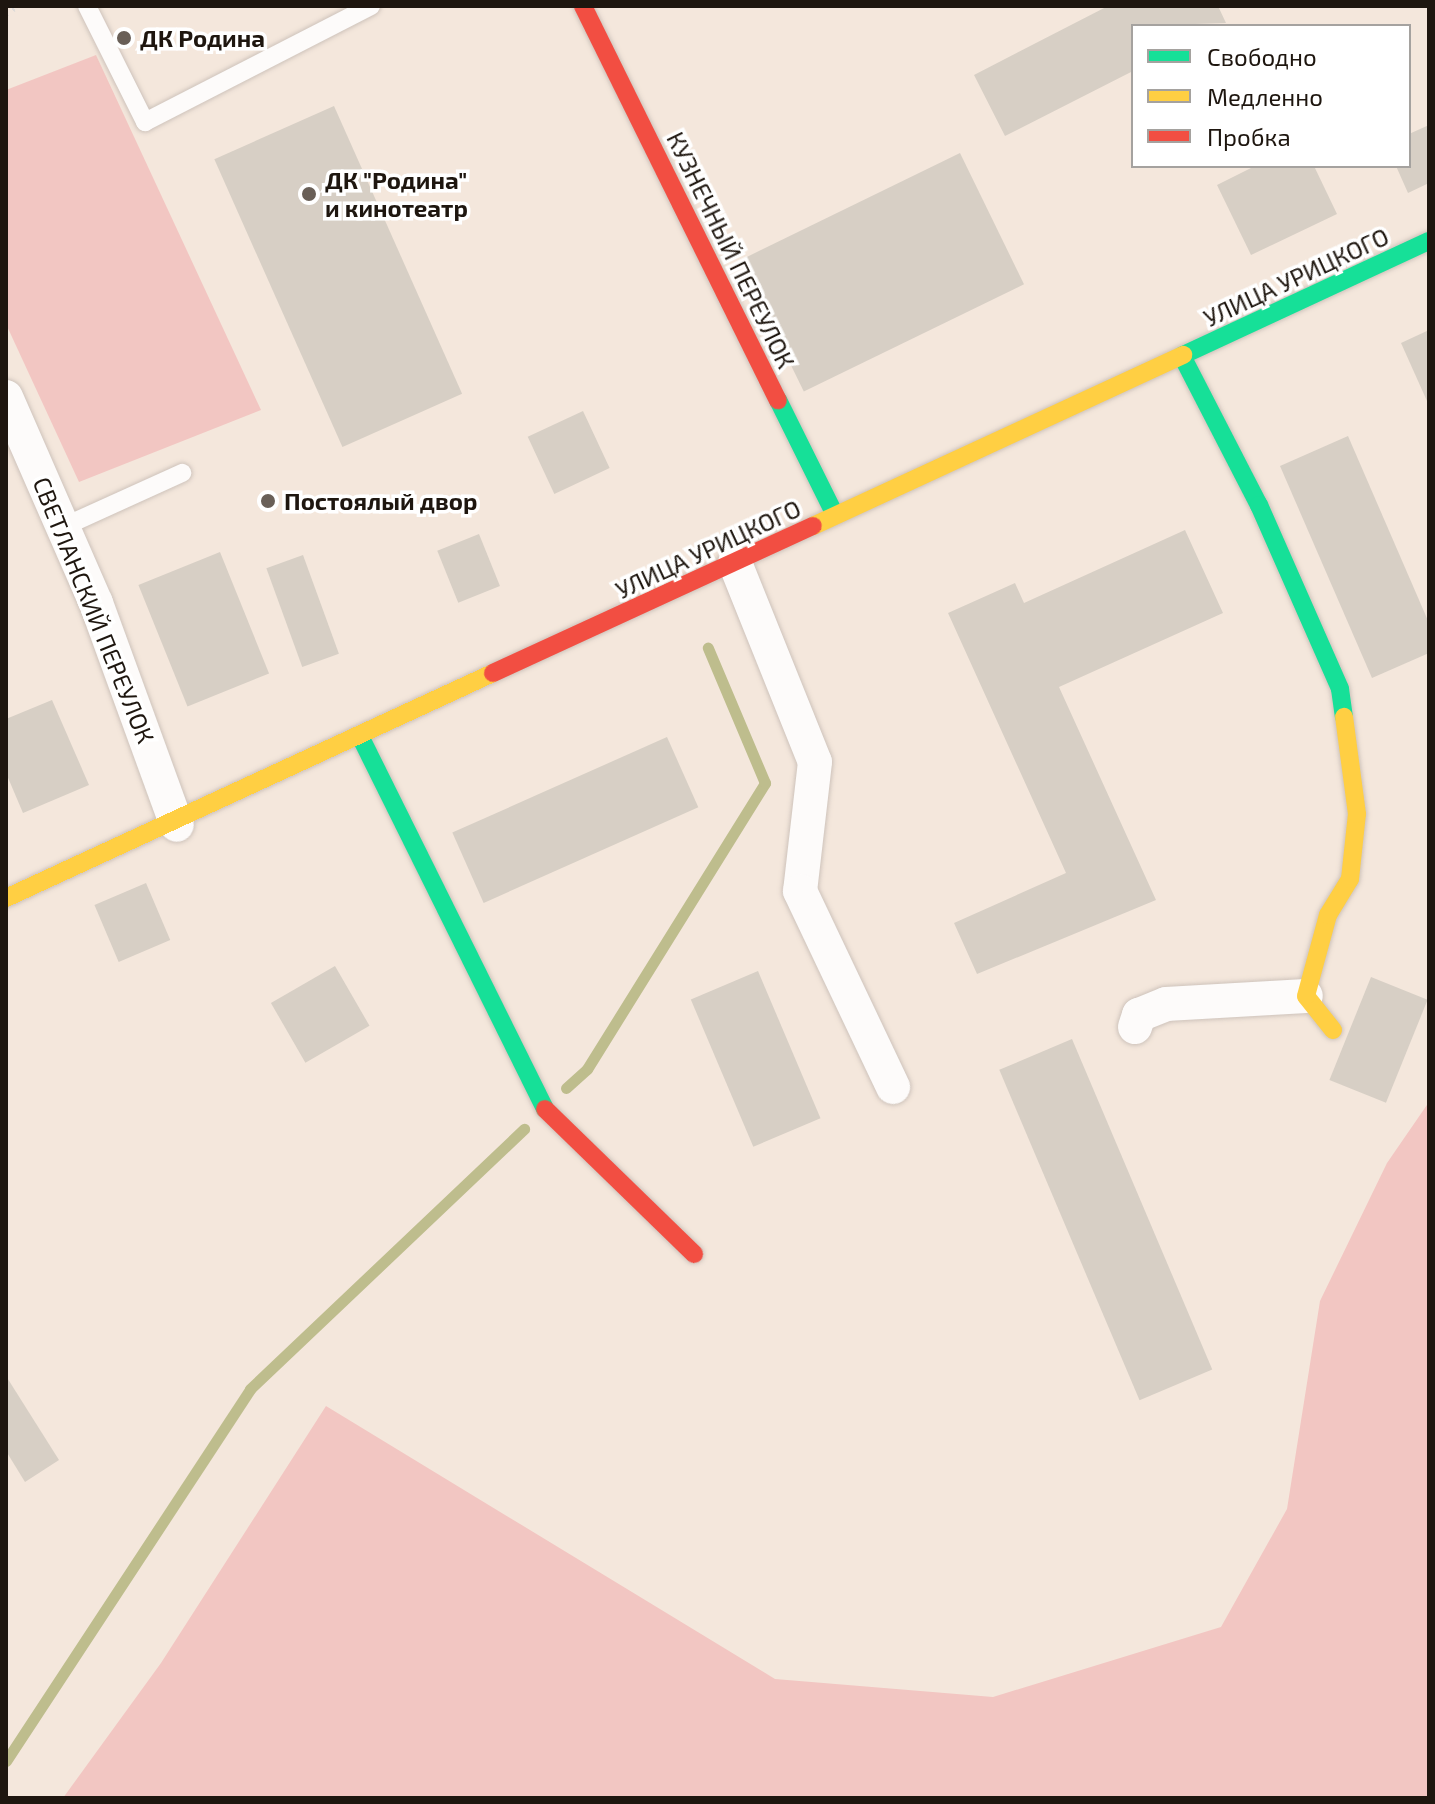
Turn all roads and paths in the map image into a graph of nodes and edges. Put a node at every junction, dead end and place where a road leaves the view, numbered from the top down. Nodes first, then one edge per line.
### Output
1 (18, 6) edge
2 (87, 6) edge
3 (371, 6) edge
4 (583, 6) edge
5 (6, 14) edge
6 (1429, 241) edge
7 (1182, 356) junction
8 (6, 397) edge
9 (182, 473) dead end
10 (835, 515) junction
11 (63, 527) junction
12 (735, 563) junction
13 (361, 738) junction
14 (177, 825) junction
15 (6, 898) edge
16 (1306, 996) junction
17 (1135, 1027) dead end
18 (1333, 1030) dead end
19 (893, 1087) dead end
20 (694, 1254) dead end

1 - 5 path
2 - 3 lane
4 - 10 street, КУЗНЕЧНЫЙ ПЕРЕУЛОК
6 - 7 street, УЛИЦА УРИЦКОГО
7 - 10 street, УЛИЦА УРИЦКОГО
7 - 16 street
8 - 11 street, СВЕТЛАНСКИЙ ПЕРЕУЛОК
9 - 11 lane
10 - 12 street, УЛИЦА УРИЦКОГО
11 - 14 street, СВЕТЛАНСКИЙ ПЕРЕУЛОК
12 - 13 street, УЛИЦА УРИЦКОГО
12 - 19 street
13 - 14 street, УЛИЦА УРИЦКОГО
13 - 20 street
14 - 15 street, УЛИЦА УРИЦКОГО
16 - 17 street
16 - 18 street

